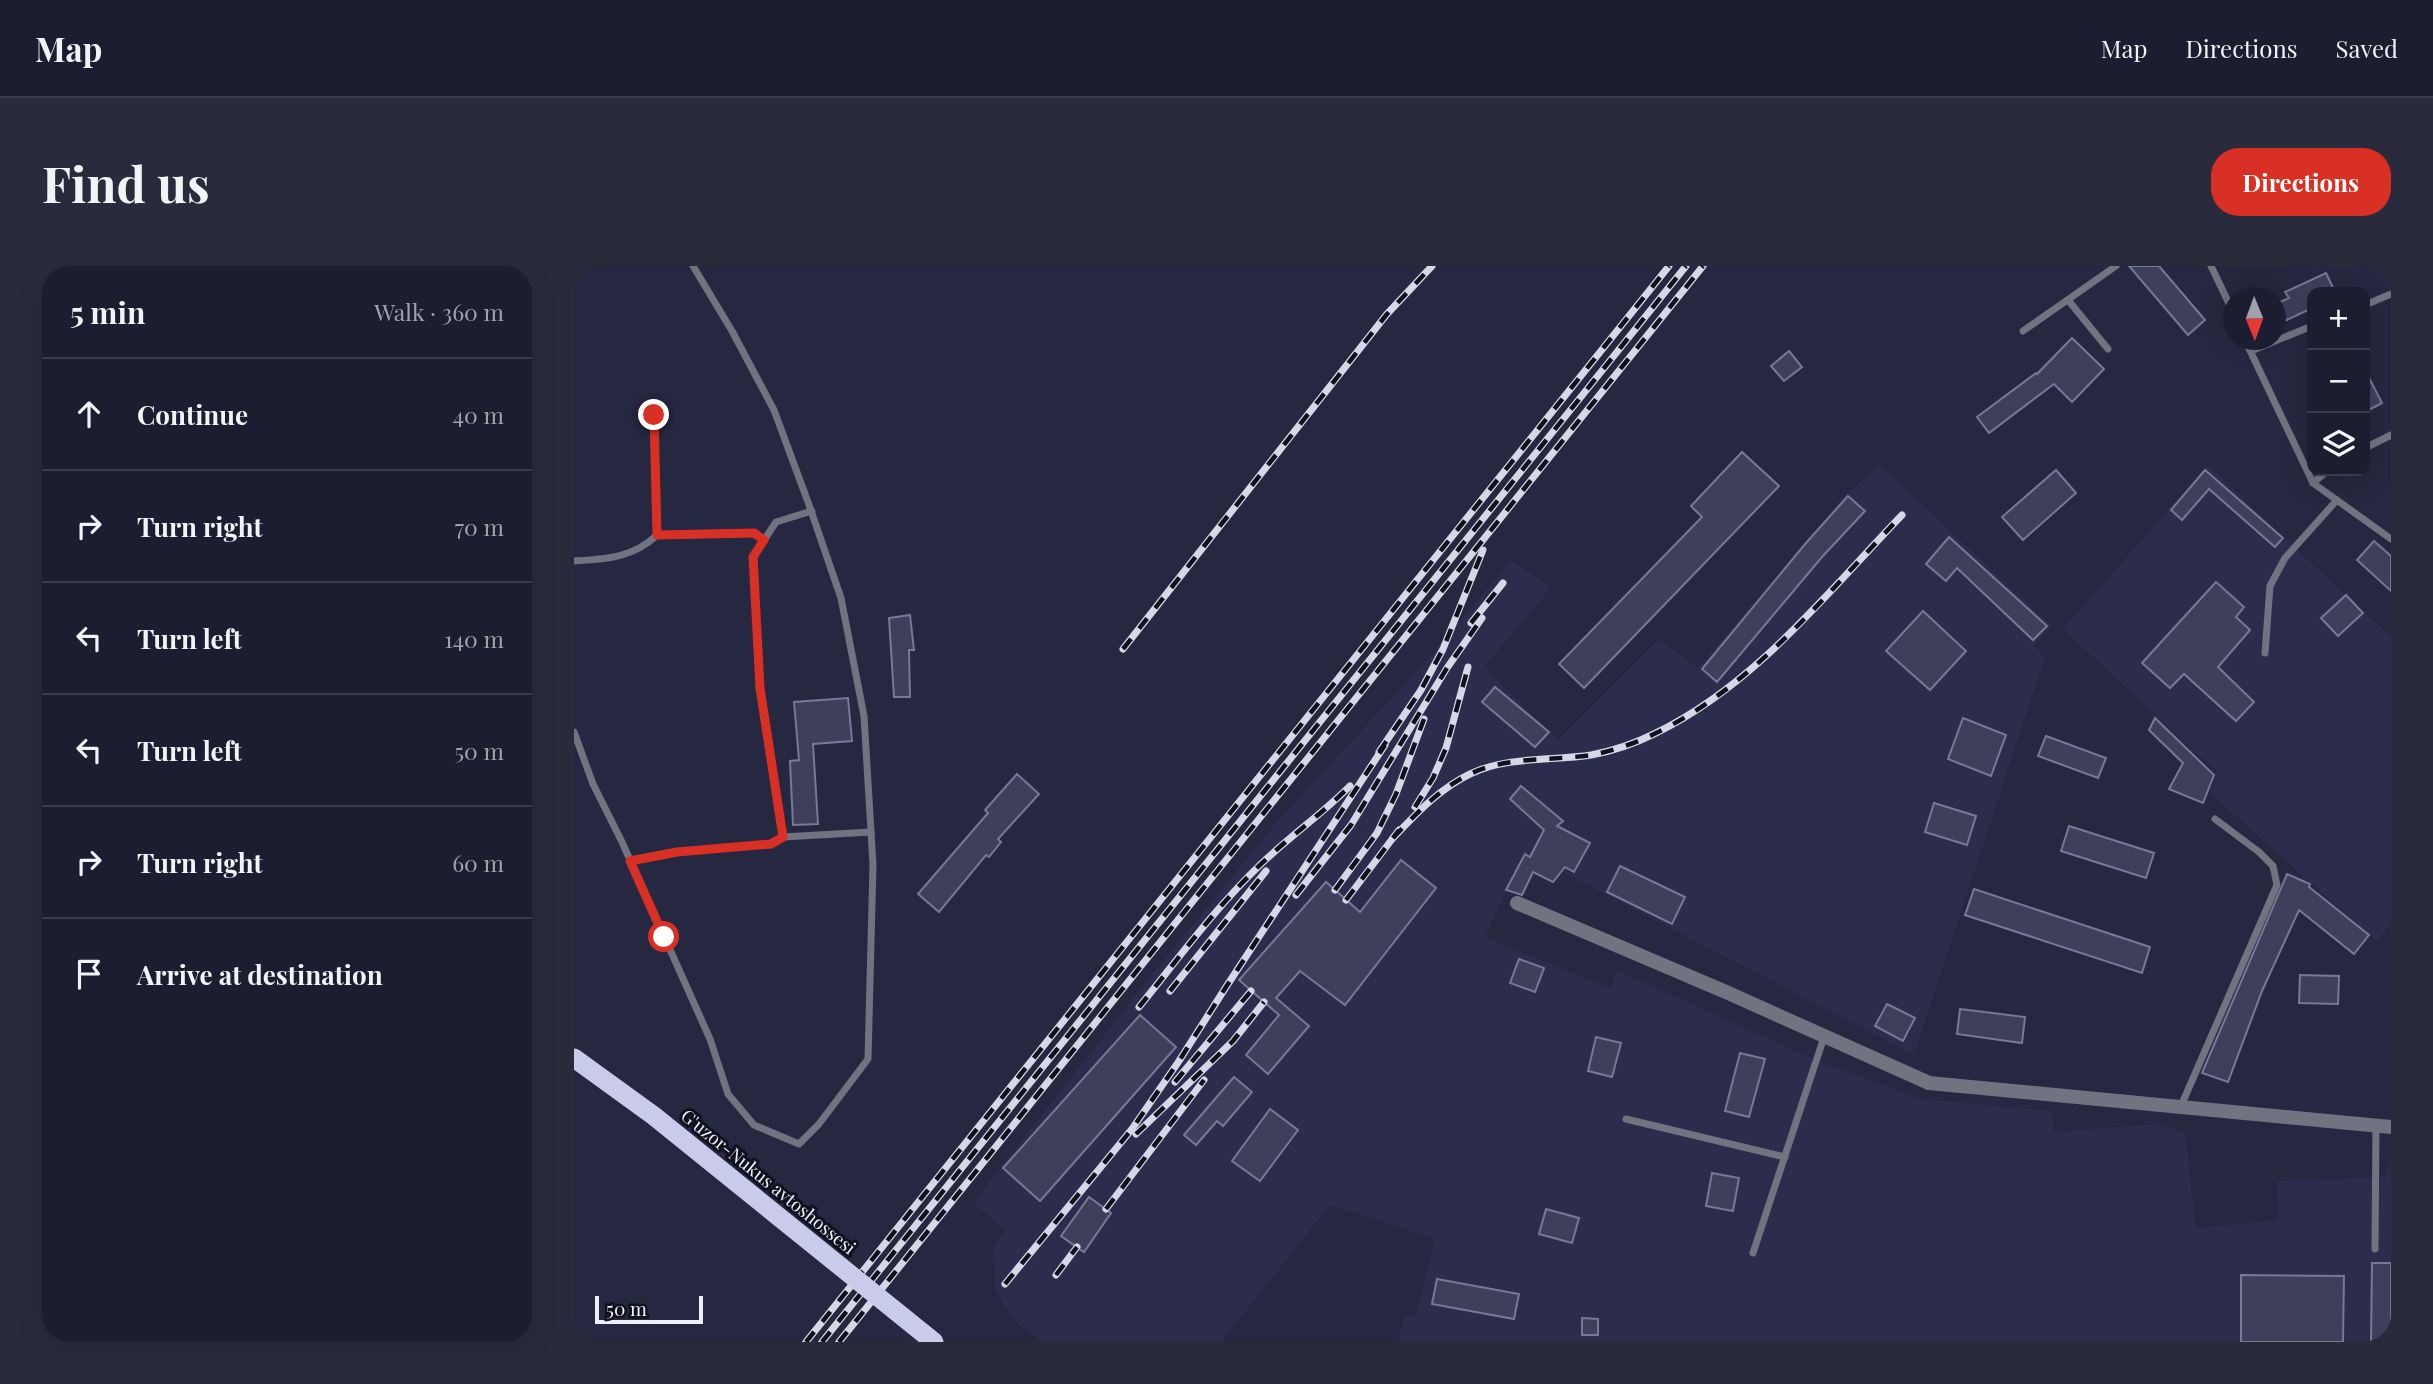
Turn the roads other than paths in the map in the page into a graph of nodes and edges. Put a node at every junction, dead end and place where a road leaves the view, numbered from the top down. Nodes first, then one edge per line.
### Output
1 (693, 266) edge
2 (2116, 266) edge
3 (2211, 266) edge
4 (2223, 291) edge
5 (2391, 294) edge
6 (2068, 300) junction
7 (2370, 303) edge
8 (2307, 328) edge
9 (2023, 331) dead end
10 (2108, 349) dead end
11 (2251, 351) joint
12 (654, 415) dead end
13 (2391, 435) edge
14 (2370, 446) edge
15 (2321, 476) edge
16 (2313, 483) junction
17 (2337, 500) junction
18 (811, 511) junction
19 (2391, 527) edge
20 (2383, 532) junction
21 (657, 535) junction
22 (2391, 539) edge
23 (764, 540) junction
24 (574, 561) edge
25 (2265, 653) dead end
26 (574, 732) edge
27 (2215, 819) dead end
28 (871, 832) junction
29 (783, 837) junction
30 (630, 861) junction
31 (1517, 904) dead end
32 (1824, 1036) junction
33 (574, 1058) edge
34 (574, 1073) edge
35 (2181, 1107) junction
36 (1626, 1119) dead end
37 (2384, 1126) edge
38 (1785, 1157) junction
39 (2375, 1249) dead end
40 (1753, 1252) dead end
41 (916, 1342) edge
42 (934, 1342) edge

1 - 18 lane
2 - 6 lane
3 - 4 lane
5 - 7 lane
6 - 9 lane
6 - 10 lane
8 - 11 lane
11 - 16 lane
12 - 21 lane
13 - 14 lane
15 - 16 lane
16 - 17 lane
17 - 20 lane
17 - 25 lane
18 - 23 lane
18 - 28 lane
19 - 20 lane
20 - 22 lane
21 - 23 lane
21 - 24 lane
23 - 29 lane
26 - 30 lane
27 - 35 lane
28 - 29 lane
28 - 30 lane
29 - 30 lane
31 - 32 street
32 - 35 street
32 - 38 lane
33 - 42 highway, G'uzor-Nukus avtoshossesi, bridge
34 - 41 highway, G'uzor-Nukus avtoshossesi
35 - 37 street
36 - 38 lane
37 - 39 lane
38 - 40 lane

